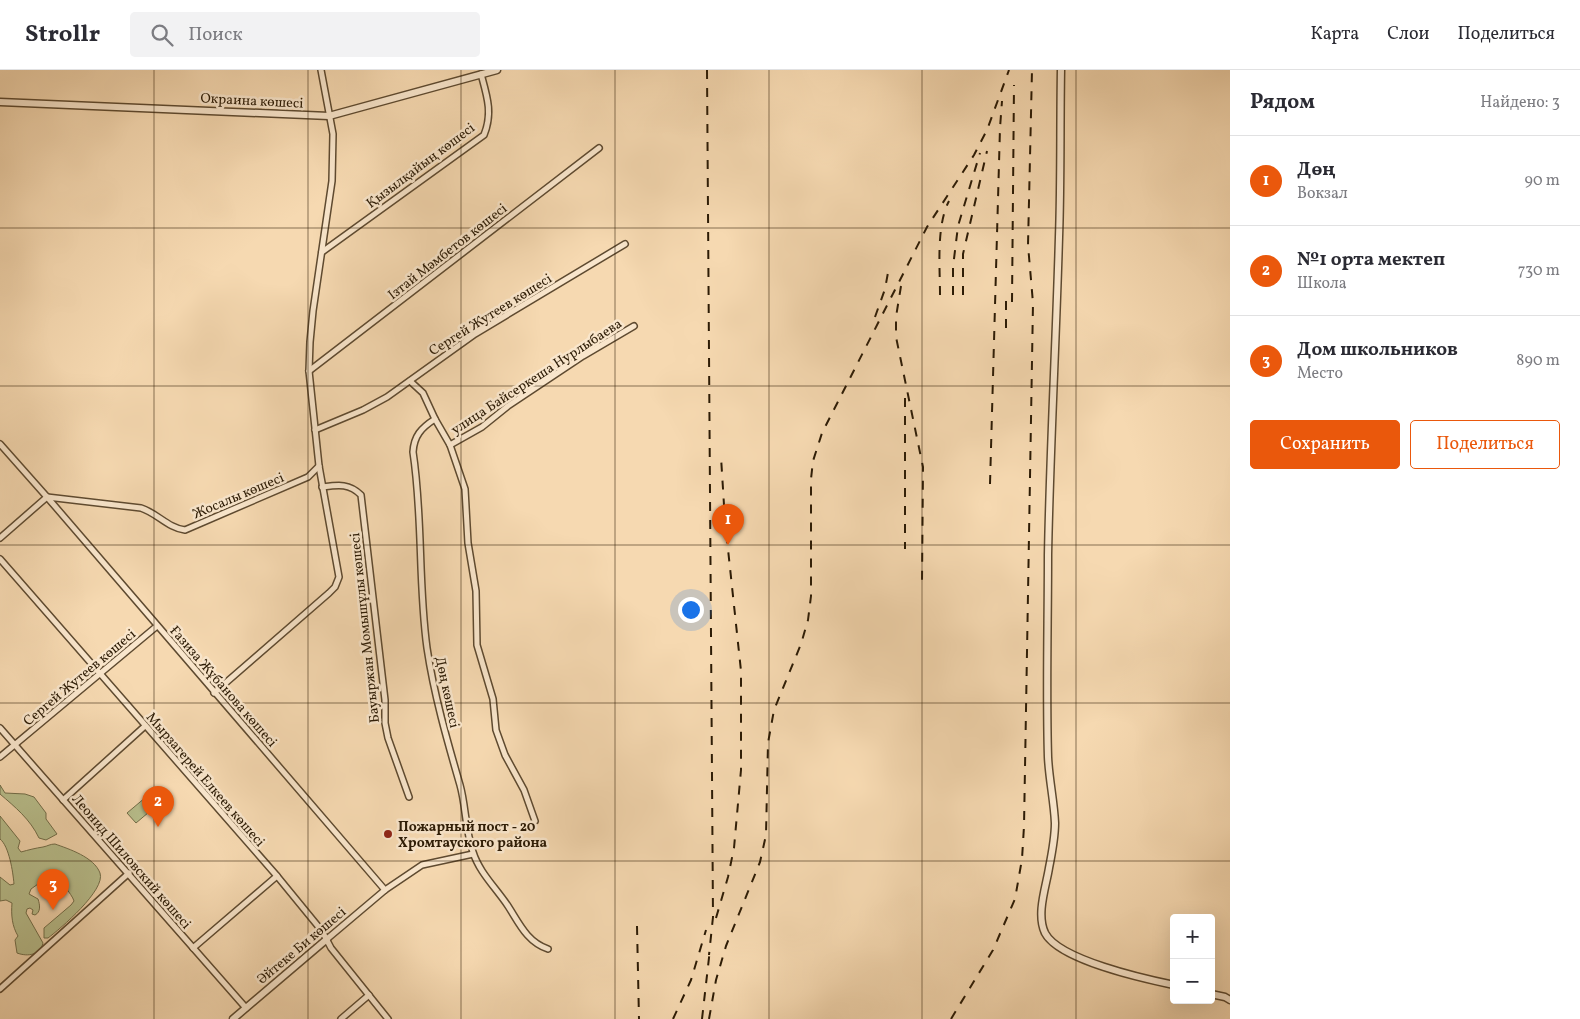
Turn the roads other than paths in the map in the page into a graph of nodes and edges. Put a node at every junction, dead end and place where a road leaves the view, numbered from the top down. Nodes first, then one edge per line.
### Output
1 (321, 70) edge
2 (496, 70) edge
3 (1061, 70) edge
4 (481, 74) junction
5 (0, 102) edge
6 (329, 116) junction
7 (599, 148) dead end
8 (625, 244) dead end
9 (322, 252) junction
10 (634, 326) dead end
11 (309, 371) junction
12 (410, 381) junction
13 (435, 419) junction
14 (315, 430) junction
15 (0, 444) edge
16 (450, 445) junction
17 (319, 466) junction
18 (322, 487) junction
19 (47, 496) junction
20 (0, 538) edge
21 (0, 559) edge
22 (157, 626) junction
23 (100, 674) junction
24 (214, 692) junction
25 (145, 726) junction
26 (0, 728) edge
27 (15, 745) junction
28 (0, 757) edge
29 (409, 797) dead end
30 (64, 800) junction
31 (535, 821) dead end
32 (473, 854) junction
33 (128, 873) junction
34 (277, 876) junction
35 (386, 890) junction
36 (327, 939) junction
37 (193, 948) junction
38 (548, 948) dead end
39 (1170, 984) edge
40 (0, 989) edge
41 (369, 995) junction
42 (1215, 995) edge
43 (1230, 1000) edge
44 (246, 1008) junction
45 (233, 1019) edge
46 (342, 1019) edge
47 (388, 1019) edge

1 - 6 street
2 - 4 street, Окраина көшесі
3 - 39 street
4 - 6 street, Окраина көшесі
4 - 9 street, Қызылқайың көшесі
5 - 6 street, Окраина көшесі
6 - 9 street
7 - 11 street, Ізтай Мәмбетов көшесі
8 - 12 street, Сергей Жутеев көшесі
9 - 11 street
10 - 16 street, улица Байсеркеша Нурлыбаева
11 - 14 street
12 - 13 street
12 - 14 street, Сергей Жутеев көшесі
13 - 16 street
13 - 32 street, Дөң көшесі
14 - 17 street
15 - 19 street, Ғазиза Жұбанова көшесі
16 - 31 street
17 - 18 street
17 - 19 street, Жосалы көшесі
18 - 24 street
18 - 29 street, Бауыржан Момышұлы көшесі
19 - 20 street
19 - 22 street, Ғазиза Жұбанова көшесі
21 - 23 street, Мырзагерей Елкеев көшесі
22 - 23 street, Сергей Жутеев көшесі
22 - 24 street, Ғазиза Жұбанова көшесі
23 - 25 street, Мырзагерей Елкеев көшесі
23 - 27 street, Сергей Жутеев көшесі
24 - 35 street, Ғазиза Жұбанова көшесі
25 - 30 street
25 - 34 street, Мырзагерей Елкеев көшесі
26 - 27 street, Леонид Шиловский көшесі
27 - 28 street, Сергей Жутеев көшесі
27 - 30 street, Леонид Шиловский көшесі
30 - 33 street, Леонид Шиловский көшесі
32 - 35 street, Әйтеке Би көшесі
32 - 38 street, Дөң көшесі
33 - 37 street, Леонид Шиловский көшесі
33 - 40 street
34 - 36 street, Мырзагерей Елкеев көшесі
34 - 37 street
35 - 36 street, Әйтеке Би көшесі
36 - 41 street, Мырзагерей Елкеев көшесі
36 - 44 street, Әйтеке Би көшесі
37 - 44 street, Леонид Шиловский көшесі
41 - 46 street
41 - 47 street, Мырзагерей Елкеев көшесі
42 - 43 street
44 - 45 street, Әйтеке Би көшесі

